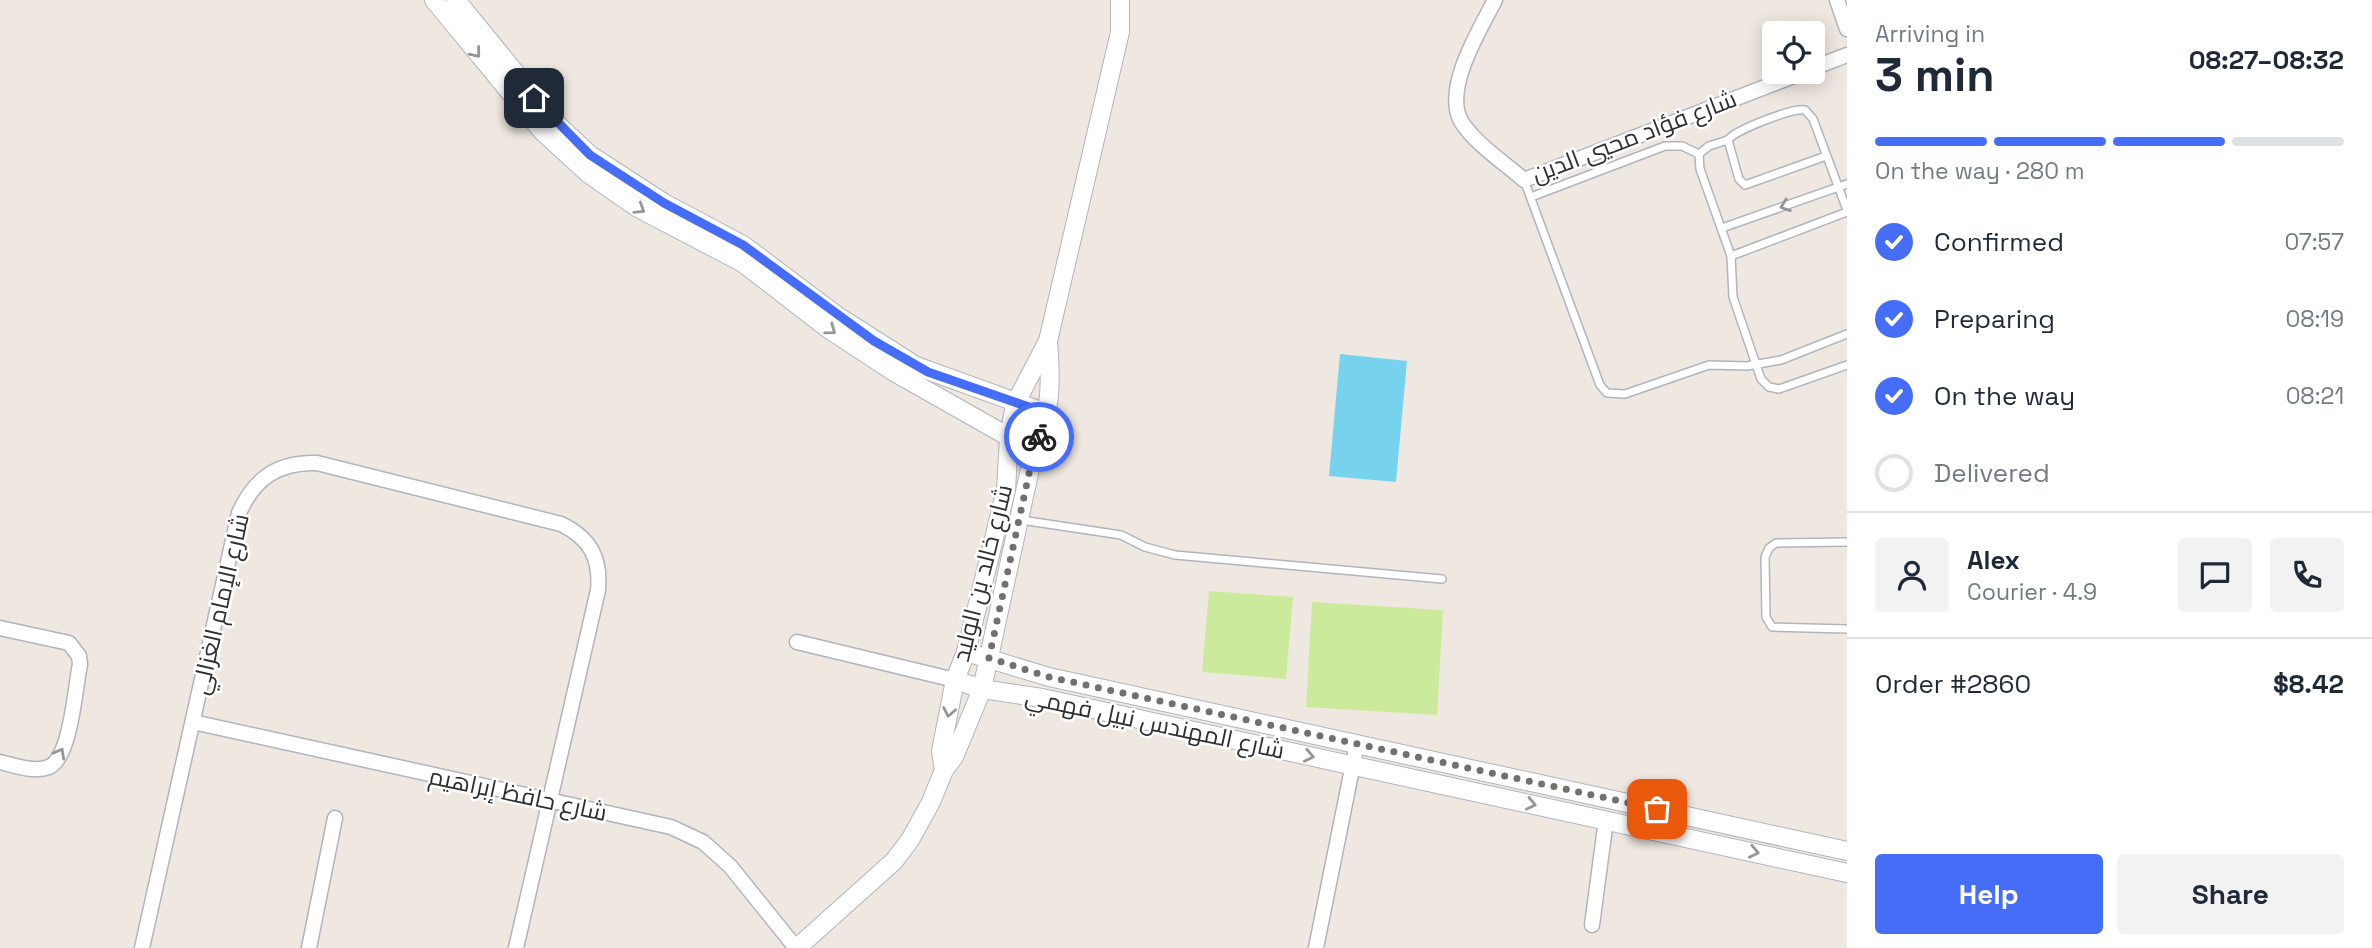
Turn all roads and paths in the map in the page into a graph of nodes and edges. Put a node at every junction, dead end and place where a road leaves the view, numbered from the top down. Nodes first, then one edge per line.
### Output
1 (433, 0) edge
2 (456, 0) edge
3 (1121, 0) edge
4 (1495, 0) edge
5 (1837, 0) edge
6 (1847, 29) edge
7 (1847, 55) edge
8 (1825, 63) edge
9 (1773, 84) edge
10 (1728, 140) junction
11 (1699, 153) junction
12 (1826, 156) junction
13 (1524, 180) junction
14 (1847, 184) edge
15 (1837, 187) junction
16 (1531, 197) junction
17 (1847, 211) edge
18 (1723, 228) junction
19 (1731, 256) junction
20 (1847, 334) edge
21 (1048, 341) junction
22 (1756, 365) junction
23 (1847, 365) edge
24 (1016, 404) junction
25 (1046, 413) junction
26 (1009, 438) junction
27 (1035, 446) junction
28 (1020, 520) junction
29 (1847, 542) edge
30 (1441, 579) dead end
31 (0, 628) edge
32 (1847, 629) edge
33 (797, 642) dead end
34 (966, 652) junction
35 (989, 658) junction
36 (955, 680) junction
37 (982, 689) junction
38 (193, 722) junction
39 (1357, 744) junction
40 (0, 762) edge
41 (1353, 766) junction
42 (944, 770) junction
43 (550, 801) junction
44 (335, 818) dead end
45 (1606, 820) junction
46 (1847, 850) edge
47 (1847, 873) edge
48 (1592, 925) dead end
49 (142, 948) edge
50 (309, 948) edge
51 (516, 948) edge
52 (797, 948) edge
53 (1316, 948) edge

1 -> 26 street
2 - 24 street
3 - 21 street, شارع خالد بن الوليد
4 - 13 street, شارع فؤاد محيي الدين
5 - 6 street
7 - 8 street
9 - 13 street, شارع فؤاد محيي الدين
10 - 11 lane
10 - 12 lane
10 - 12 lane
11 - 16 lane
11 - 18 lane
12 - 15 lane
13 - 16 lane
14 - 15 lane
15 - 17 lane
15 -> 18 lane
16 - 22 lane
17 - 19 lane
18 - 19 lane
19 - 22 lane
20 - 22 lane
21 - 24 street, شارع خالد بن الوليد
21 - 25 street, شارع خالد بن الوليد
22 - 23 lane
24 - 25 street
24 - 26 street, شارع خالد بن الوليد
25 - 27 street, شارع خالد بن الوليد
26 - 27 street
26 - 34 street, شارع خالد بن الوليد
27 - 28 street, شارع خالد بن الوليد
28 - 30 lane
28 - 35 street, شارع خالد بن الوليد
29 - 32 lane
40 -> 31 street
33 - 36 street
34 - 35 street, شارع المهندس نبيل فهمي
34 - 36 street, شارع خالد بن الوليد
35 - 37 street, شارع خالد بن الوليد
35 - 39 street, شارع المهندس نبيل فهمي
36 - 37 street, شارع المهندس نبيل فهمي
36 -> 42 street, شارع خالد بن الوليد
37 -> 41 street, شارع المهندس نبيل فهمي
37 - 42 street, شارع خالد بن الوليد
38 - 43 street, شارع حافظ إبراهيم
38 - 43 street, شارع الإمام الغزالي
38 - 49 street, شارع الإمام الغزالي
39 - 41 street
39 - 46 street, شارع المهندس نبيل فهمي
41 -> 45 street, شارع المهندس نبيل فهمي
41 - 53 street
42 - 52 street, شارع خالد بن الوليد
43 - 51 street
43 - 52 street, شارع حافظ إبراهيم
44 - 50 street
45 -> 47 street, شارع المهندس نبيل فهمي
45 - 48 street

